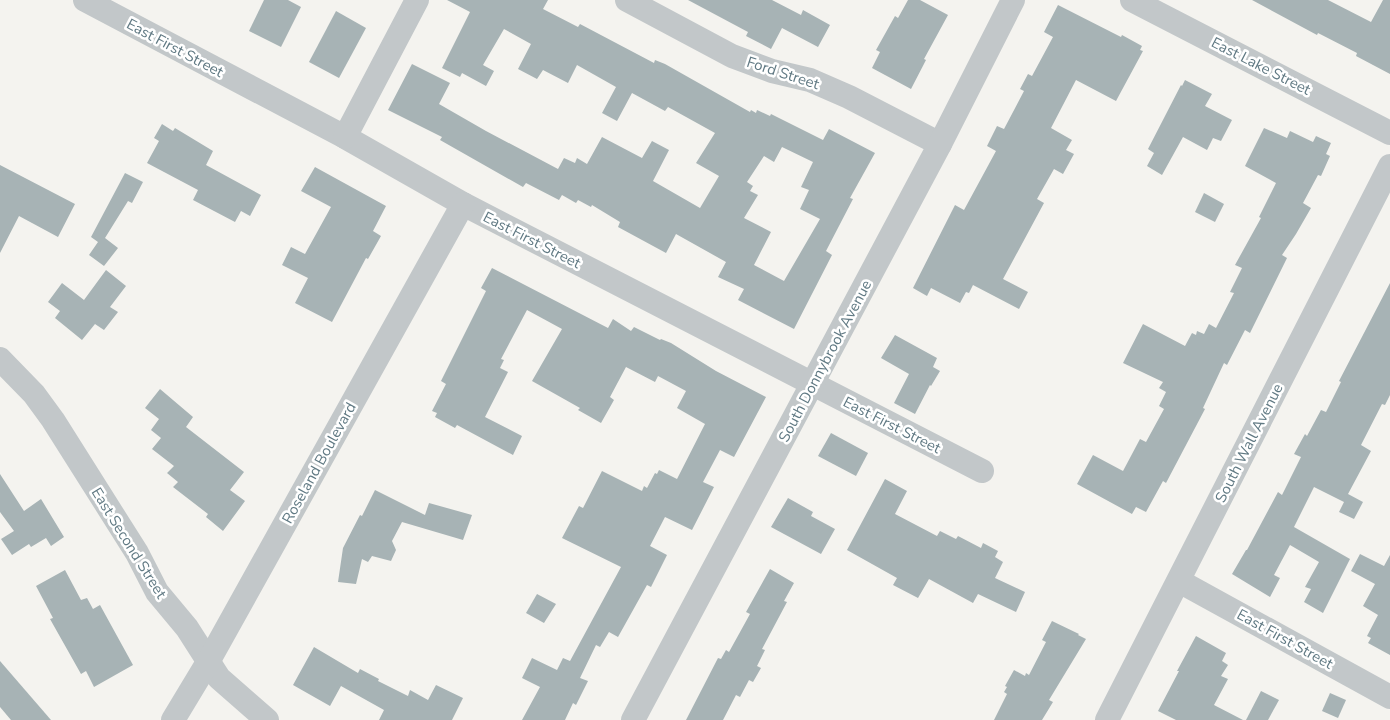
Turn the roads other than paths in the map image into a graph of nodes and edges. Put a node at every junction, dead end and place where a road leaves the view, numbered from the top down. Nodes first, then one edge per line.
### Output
1 (85, 0) edge
2 (417, 0) edge
3 (627, 0) edge
4 (1013, 0) edge
5 (1132, 0) edge
6 (1390, 133) edge
7 (345, 138) junction
8 (940, 144) junction
9 (1390, 166) edge
10 (463, 204) junction
11 (0, 359) edge
12 (812, 385) junction
13 (982, 471) dead end
14 (1179, 581) junction
15 (208, 662) junction
16 (1390, 697) edge
17 (173, 720) edge
18 (267, 720) edge
19 (633, 720) edge
20 (1107, 720) edge

1 - 7 street, East First Street
2 - 7 street
3 - 8 street, Ford Street
4 - 8 street, South Donnybrook Avenue
5 - 6 street, East Lake Street
7 - 10 street, East First Street
8 - 12 street, South Donnybrook Avenue
9 - 14 street, South Wall Avenue
10 - 12 street, East First Street
10 - 15 street, Roseland Boulevard
11 - 15 street, East Second Street
12 - 13 street, East First Street
12 - 19 street, South Donnybrook Avenue
14 - 16 street, East First Street
14 - 20 street, South Wall Avenue
15 - 17 street, Roseland Boulevard
15 - 18 street, East Second Street

